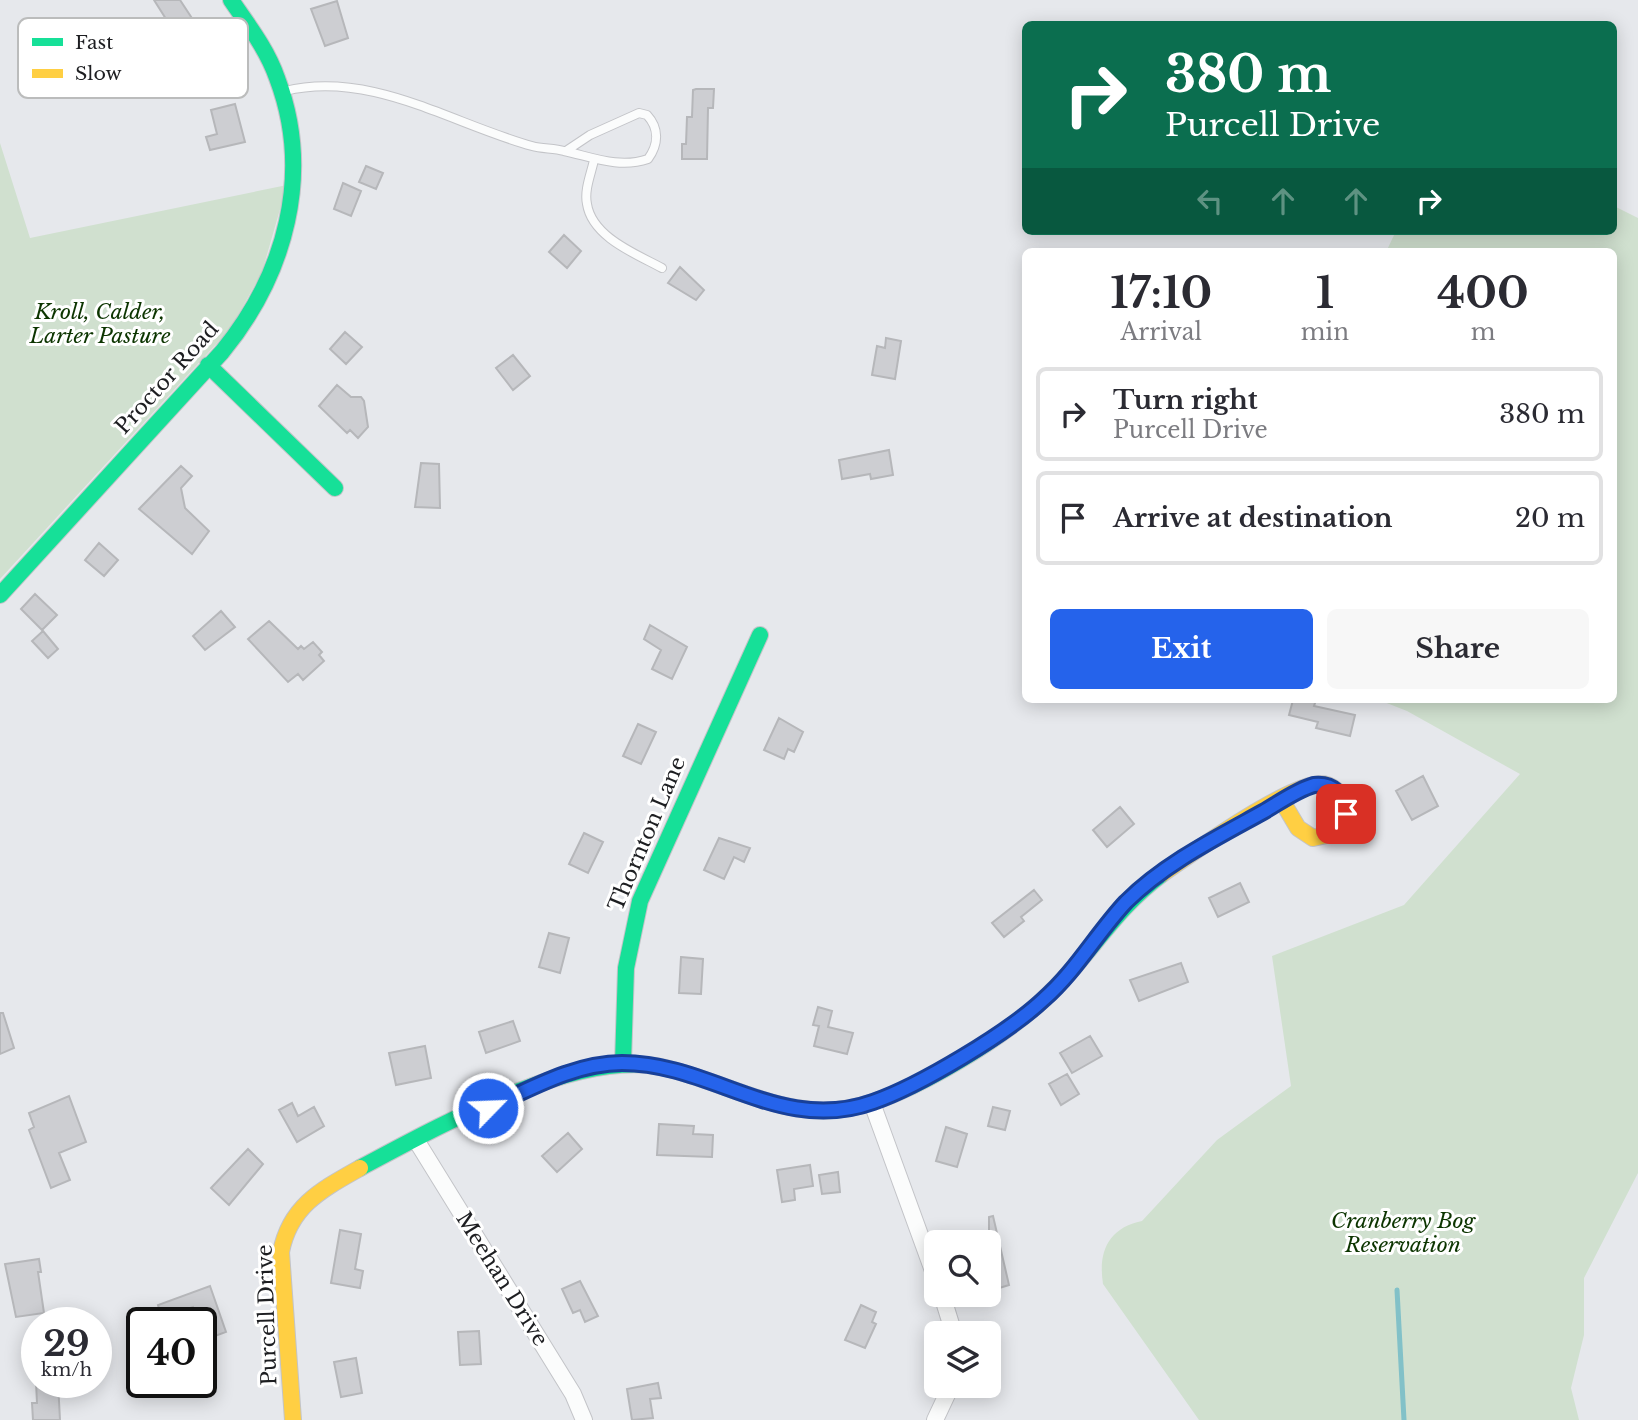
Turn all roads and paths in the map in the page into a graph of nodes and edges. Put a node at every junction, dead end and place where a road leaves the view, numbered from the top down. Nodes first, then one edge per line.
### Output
1 (231, 0) edge
2 (243, 18) edge
3 (248, 25) edge
4 (282, 92) junction
5 (566, 151) junction
6 (594, 160) junction
7 (662, 268) dead end
8 (208, 365) junction
9 (335, 488) dead end
10 (0, 595) edge
11 (760, 635) dead end
12 (1282, 801) dead end
13 (623, 1063) junction
14 (872, 1103) junction
15 (416, 1140) junction
16 (924, 1246) edge
17 (945, 1398) edge
18 (293, 1420) edge
19 (584, 1420) edge
20 (935, 1420) edge

1 - 2 street, Proctor Road
3 - 4 street, Proctor Road
4 - 5 lane
4 - 8 street, Proctor Road
5 - 6 lane
5 - 6 lane
6 - 7 lane
8 - 9 street
8 - 10 street, Proctor Road
11 - 13 street, Thornton Lane
12 - 14 street, Purcell Drive
13 - 14 street, Purcell Drive
13 - 15 street, Purcell Drive
14 - 16 street
15 - 18 street, Purcell Drive
15 - 19 street, Meehan Drive
17 - 20 street

